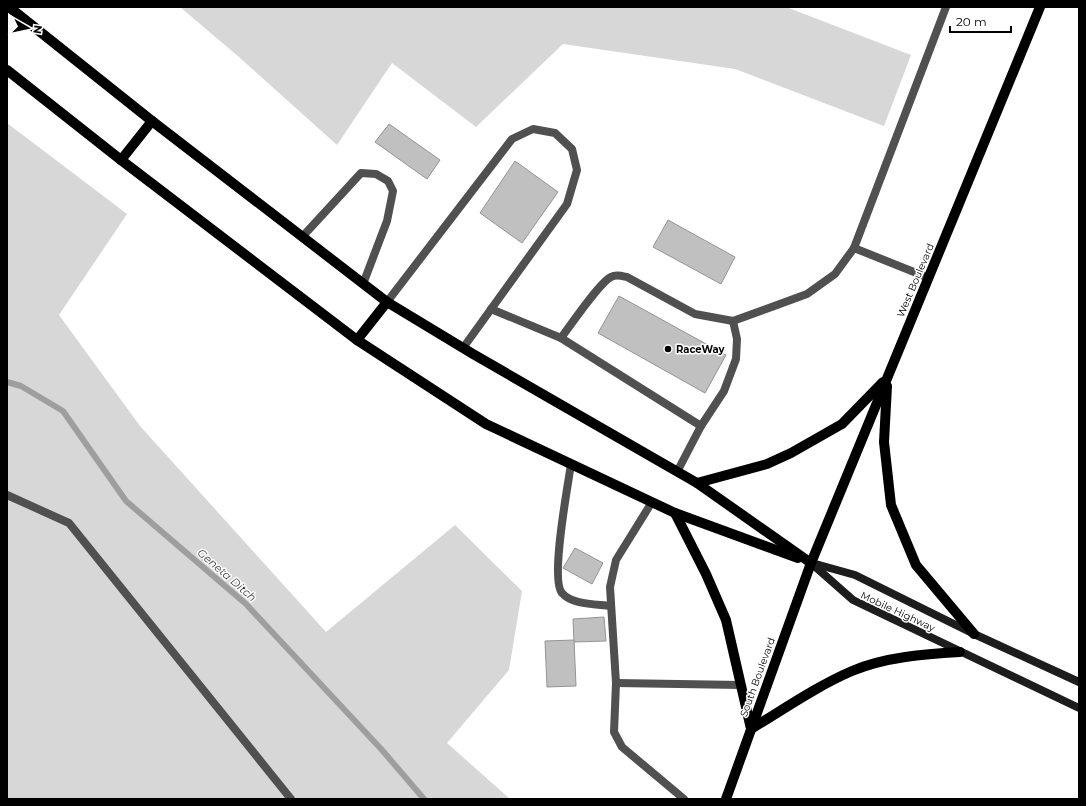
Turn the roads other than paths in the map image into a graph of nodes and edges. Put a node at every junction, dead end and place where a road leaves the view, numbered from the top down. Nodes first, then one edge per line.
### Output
1 (9, 7) edge
2 (946, 7) edge
3 (1040, 7) edge
4 (7, 70) edge
5 (152, 121) junction
6 (121, 160) junction
7 (302, 236) junction
8 (854, 248) junction
9 (929, 278) junction
10 (363, 284) junction
11 (387, 302) junction
12 (491, 309) junction
13 (733, 321) junction
14 (561, 338) junction
15 (357, 340) junction
16 (463, 348) junction
17 (887, 378) junction
18 (701, 426) junction
19 (571, 464) junction
20 (677, 472) junction
21 (697, 483) junction
22 (7, 495) edge
23 (652, 502) junction
24 (675, 513) junction
25 (811, 563) junction
26 (611, 606) junction
27 (974, 634) junction
28 (960, 652) junction
29 (1079, 682) edge
30 (616, 683) junction
31 (741, 685) junction
32 (1079, 708) edge
33 (751, 729) junction
34 (291, 799) edge
35 (684, 799) edge
36 (726, 799) edge

1 - 5 main road
2 - 8 lane
3 - 9 main road, West Boulevard
4 - 6 main road
5 - 6 main road
5 - 7 main road
6 - 15 main road
7 - 10 main road
7 - 10 lane
8 - 9 lane
8 - 13 lane
9 - 17 main road, West Boulevard
10 - 11 main road
11 - 12 lane
11 - 15 main road
11 - 16 main road
12 - 14 lane
12 - 16 lane
13 - 14 lane
13 - 18 lane
14 - 18 lane
15 - 19 main road
16 - 20 main road
17 - 21 main road
17 - 25 main road, West Boulevard
17 - 27 main road
18 - 20 lane
19 - 23 main road
19 - 26 lane
20 - 21 main road
21 - 25 main road
22 - 34 lane
23 - 24 main road
23 - 26 lane
24 - 25 main road
24 - 31 main road
25 - 27 main road, Mobile Highway
25 - 28 main road, Mobile Highway
25 - 33 main road, South Boulevard
26 - 30 lane
27 - 29 main road, Mobile Highway
28 - 32 main road, Mobile Highway
28 - 33 main road
30 - 31 lane
30 - 35 lane
31 - 33 main road
33 - 36 main road, South Boulevard

